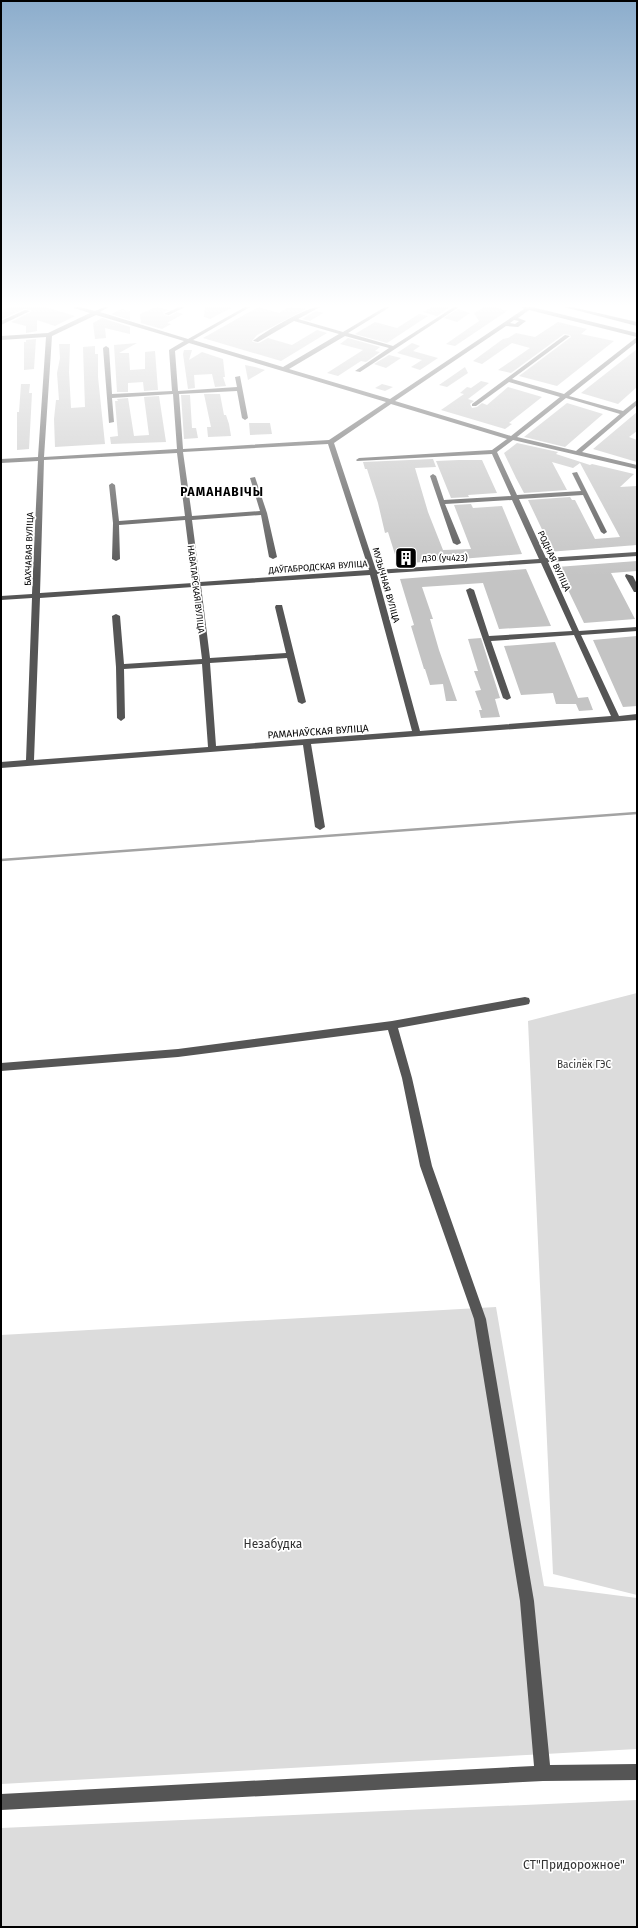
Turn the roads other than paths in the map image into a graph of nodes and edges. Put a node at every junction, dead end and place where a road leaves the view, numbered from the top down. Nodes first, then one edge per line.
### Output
1 (109, 396) edge
2 (45, 397) edge
3 (174, 397) edge
4 (241, 397) edge
5 (377, 397) edge
6 (400, 397) edge
7 (485, 397) edge
8 (563, 397) joint
9 (393, 402) junction
10 (637, 402) edge
11 (474, 405) dead end
12 (624, 413) junction
13 (245, 418) dead end
14 (111, 422) dead end
15 (512, 438) junction
16 (331, 442) junction
17 (180, 450) junction
18 (494, 452) junction
19 (577, 453) junction
20 (41, 458) junction
21 (359, 460) dead end
22 (1, 461) edge
23 (637, 467) edge
24 (575, 473) dead end
25 (433, 476) dead end
26 (253, 478) dead end
27 (112, 485) dead end
28 (585, 494) junction
29 (514, 497) junction
30 (441, 502) junction
31 (264, 513) junction
32 (187, 517) junction
33 (116, 523) junction
34 (604, 532) dead end
35 (457, 543) dead end
36 (637, 554) edge
37 (274, 557) dead end
38 (116, 559) dead end
39 (544, 562) junction
40 (373, 572) junction
41 (629, 576) dead end
42 (195, 585) junction
43 (470, 590) dead end
44 (637, 590) edge
45 (36, 595) junction
46 (1, 598) edge
47 (278, 607) dead end
48 (116, 616) dead end
49 (637, 629) edge
50 (576, 634) junction
51 (486, 639) junction
52 (290, 655) junction
53 (206, 660) junction
54 (120, 667) junction
55 (507, 698) dead end
56 (302, 702) dead end
57 (637, 717) edge
58 (121, 718) dead end
59 (616, 719) junction
60 (417, 734) junction
61 (307, 744) junction
62 (212, 750) junction
63 (30, 763) junction
64 (1, 765) edge
65 (320, 827) dead end
66 (525, 1001) dead end
67 (392, 1025) junction
68 (1, 1067) edge
69 (637, 1772) edge
70 (543, 1773) junction
71 (1, 1802) edge

1 - 14 street
2 - 20 street, БАХЧАВАЯ ВУЛІЦА
3 - 17 street, НАВАТАРСКАЯ ВУЛІЦА
4 - 13 street
5 - 9 street
6 - 9 street
7 - 11 street
8 - 12 street
8 - 15 street
9 - 15 street
9 - 16 street
10 - 12 street
12 - 19 street
15 - 18 street
15 - 19 street
16 - 17 street
16 - 40 street, МУЗЫЧНАЯ ВУЛІЦА
17 - 20 street
17 - 32 street, НАВАТАРСКАЯ ВУЛІЦА
18 - 21 street
18 - 29 street, РОДНАЯ ВУЛІЦА
19 - 23 street
20 - 22 street
20 - 45 street, БАХЧАВАЯ ВУЛІЦА
24 - 28 street
25 - 30 street
26 - 31 street
27 - 33 street
28 - 29 street
28 - 34 street
29 - 30 street
29 - 39 street, РОДНАЯ ВУЛІЦА
30 - 35 street
31 - 32 street
31 - 37 street
32 - 33 street
32 - 42 street, НАВАТАРСКАЯ ВУЛІЦА
33 - 38 street
36 - 39 street, ДАЎГАБРОДСКАЯ ВУЛІЦА
39 - 40 street, ДАЎГАБРОДСКАЯ ВУЛІЦА
39 - 50 street, РОДНАЯ ВУЛІЦА
40 - 42 street, ДАЎГАБРОДСКАЯ ВУЛІЦА
40 - 60 street, МУЗЫЧНАЯ ВУЛІЦА
41 - 44 street
42 - 45 street, ДАЎГАБРОДСКАЯ ВУЛІЦА
42 - 53 street, НАВАТАРСКАЯ ВУЛІЦА
43 - 51 street
45 - 46 street, ДАЎГАБРОДСКАЯ ВУЛІЦА
45 - 63 street, БАХЧАВАЯ ВУЛІЦА
47 - 52 street
48 - 54 street
49 - 50 street
50 - 51 street
50 - 59 street, РОДНАЯ ВУЛІЦА
51 - 55 street
52 - 53 street
52 - 56 street
53 - 54 street
53 - 62 street, НАВАТАРСКАЯ ВУЛІЦА
54 - 58 street
57 - 59 street, РАМАНАЎСКАЯ ВУЛІЦА
59 - 60 street, РАМАНАЎСКАЯ ВУЛІЦА
60 - 61 street, РАМАНАЎСКАЯ ВУЛІЦА
61 - 62 street, РАМАНАЎСКАЯ ВУЛІЦА
61 - 65 street
62 - 63 street, РАМАНАЎСКАЯ ВУЛІЦА
63 - 64 street, РАМАНАЎСКАЯ ВУЛІЦА
66 - 67 street
67 - 68 street
67 - 70 street
69 - 70 street
70 - 71 street

